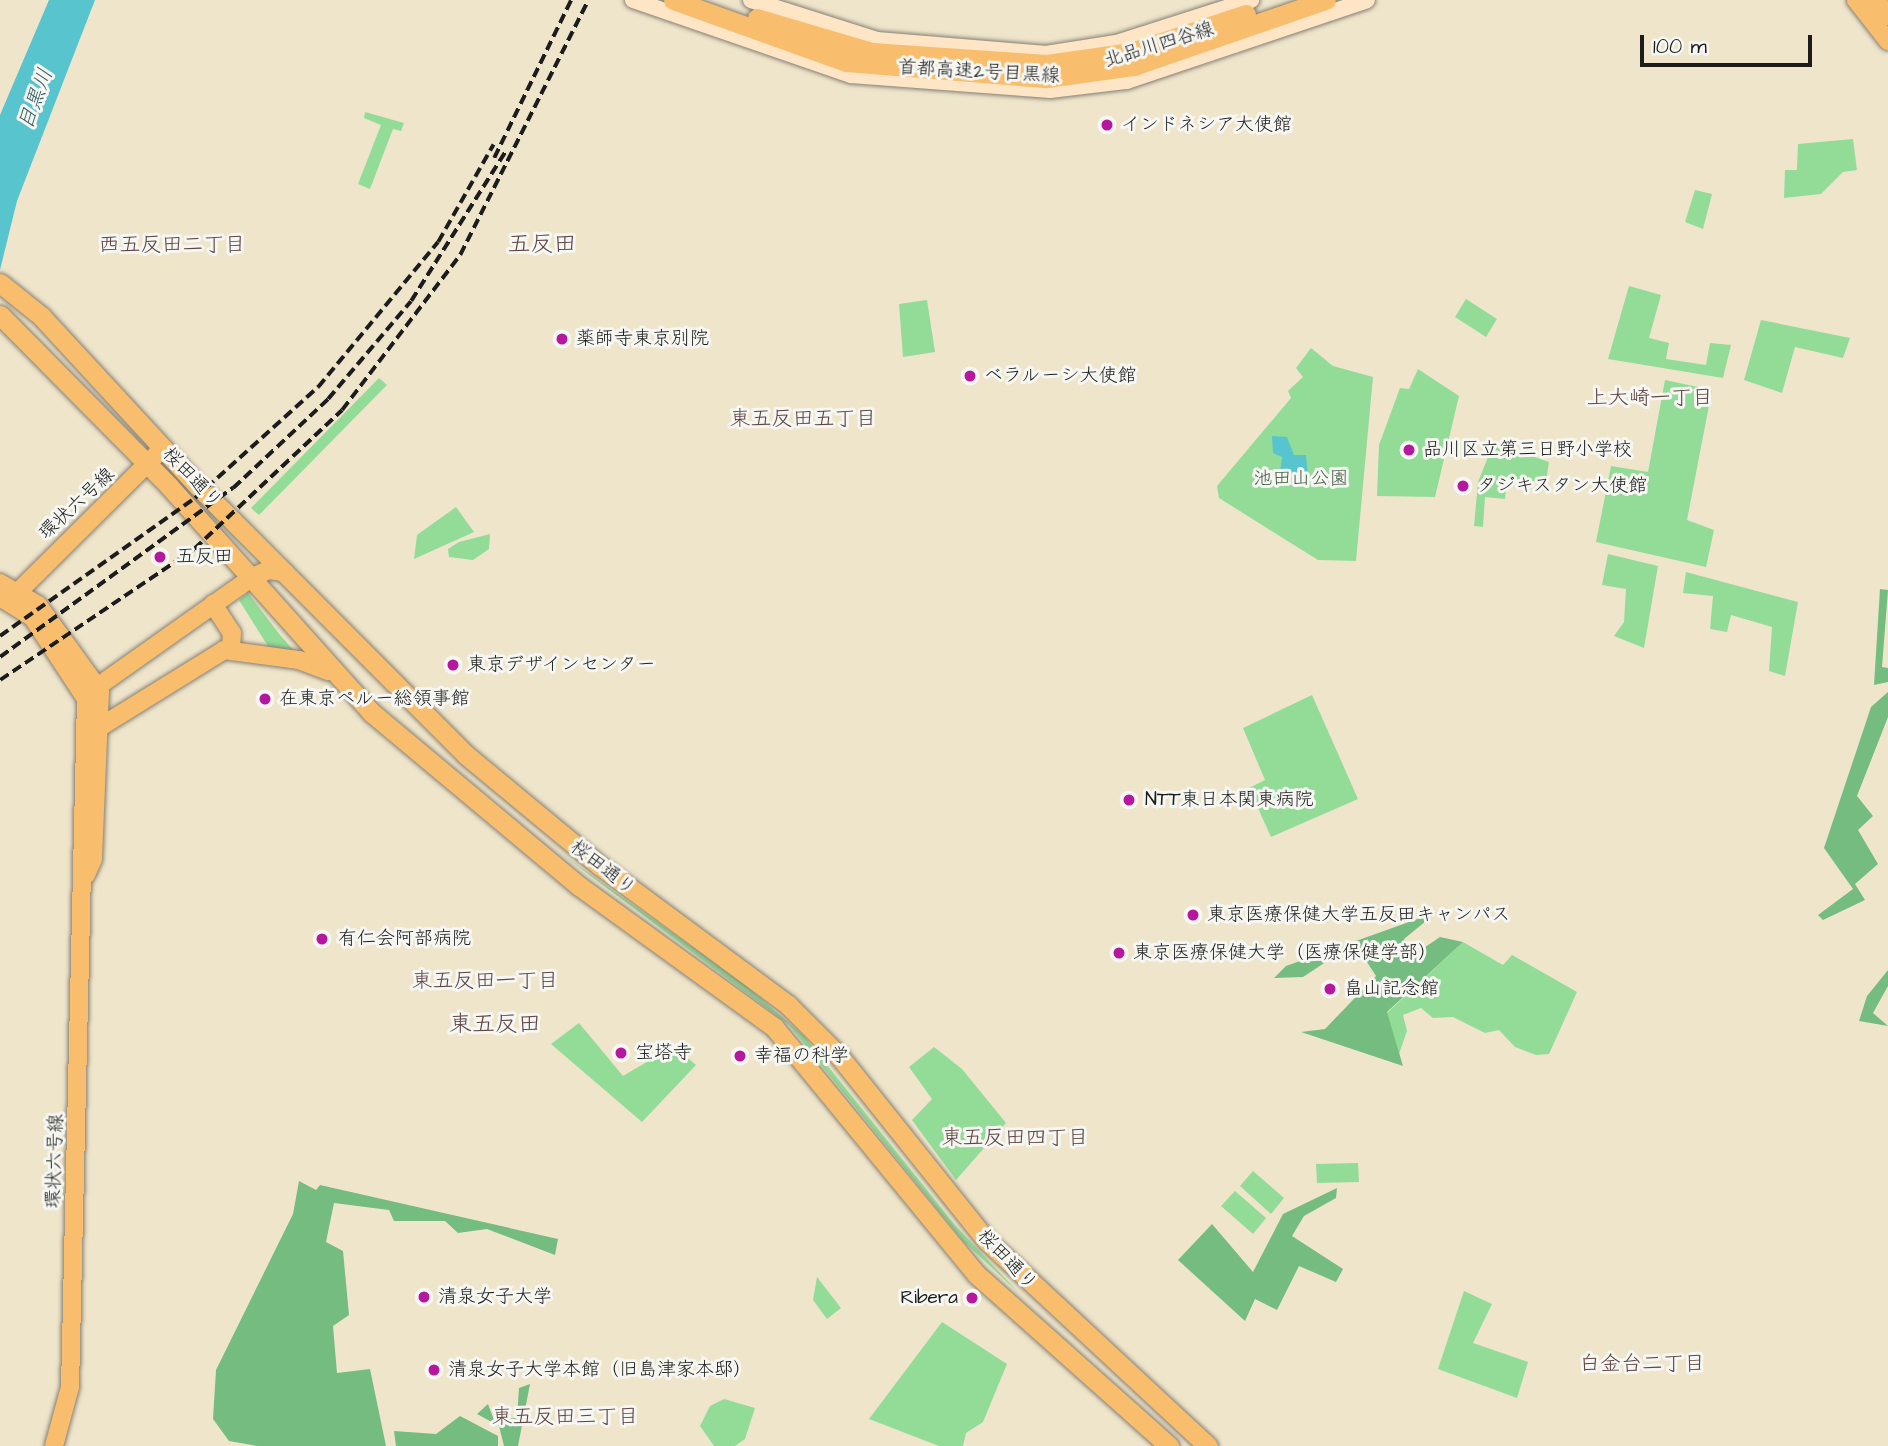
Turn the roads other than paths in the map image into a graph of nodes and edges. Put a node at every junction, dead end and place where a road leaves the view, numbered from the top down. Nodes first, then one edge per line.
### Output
1 (633, 0) edge
2 (673, 0) edge
3 (710, 0) edge
4 (751, 0) edge
5 (1251, 0) edge
6 (1285, 0) edge
7 (1326, 0) edge
8 (1367, 0) edge
9 (1856, 0) edge
10 (1888, 41) edge
11 (2, 284) edge
12 (0, 315) edge
13 (163, 448) junction
14 (150, 466) junction
15 (188, 475) junction
16 (285, 572) junction
17 (251, 578) junction
18 (0, 583) edge
19 (19, 591) junction
20 (0, 597) edge
21 (213, 604) junction
22 (231, 649) junction
23 (328, 671) junction
24 (101, 680) junction
25 (150, 697) junction
26 (102, 701) junction
27 (100, 727) junction
28 (86, 875) junction
29 (54, 1446) edge
30 (1169, 1446) edge
31 (1208, 1446) edge

1 - 8 main road, 北品川四谷線
2 - 7 highway, 首都高速2号目黒線
3 - 6 highway, 首都高速2号目黒線
4 - 5 main road, 北品川四谷線
9 - 10 main road
11 - 13 highway, 桜田通り
12 - 14 highway, 桜田通り
13 - 14 main road, 環状六号線
13 - 15 highway, 桜田通り
14 - 15 highway
14 - 17 highway, 桜田通り
14 - 19 main road, 環状六号線
15 - 16 highway, 桜田通り
16 - 17 main road
16 - 31 highway, 桜田通り
17 - 21 main road
17 - 23 highway, 桜田通り
18 - 19 main road, 環状六号線
19 - 24 main road, 環状六号線
20 - 26 main road
21 - 22 main road
21 - 24 main road
22 - 23 main road
22 - 25 main road
23 - 30 highway, 桜田通り
24 - 26 main road, 環状六号線
25 - 26 main road
25 - 27 main road
26 - 27 main road, 環状六号線
26 - 28 main road, 環状六号線
27 - 28 main road, 環状六号線
28 - 29 main road, 環状六号線

